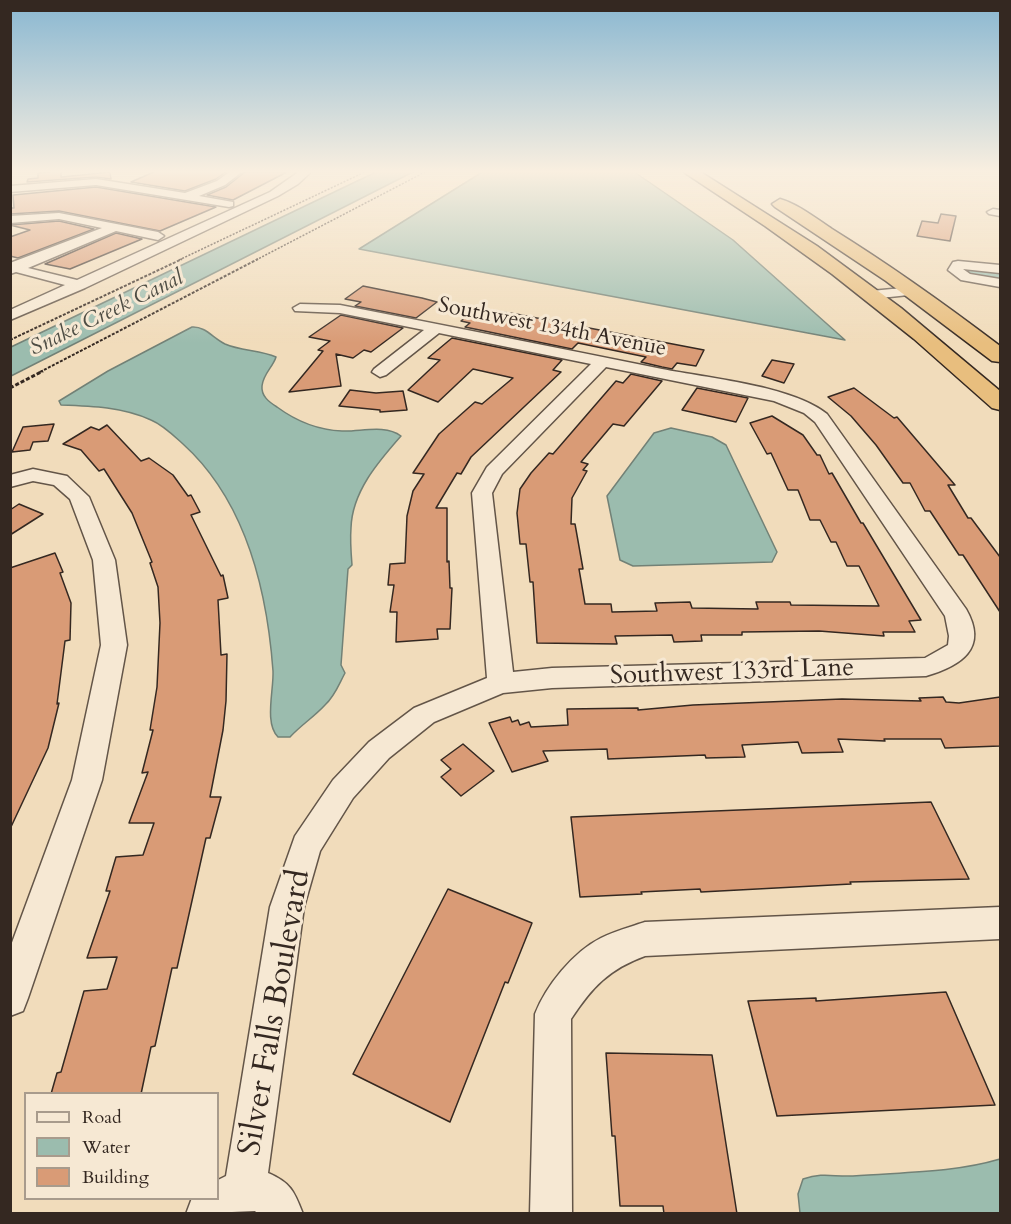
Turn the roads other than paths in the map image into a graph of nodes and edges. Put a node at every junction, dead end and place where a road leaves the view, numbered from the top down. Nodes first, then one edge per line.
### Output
1 (113, 228) edge
2 (121, 228) edge
3 (199, 228) edge
4 (780, 228) edge
5 (820, 228) edge
6 (159, 236) dead end
7 (1000, 269) edge
8 (12, 271) edge
9 (1000, 283) edge
10 (66, 287) junction
11 (913, 291) junction
12 (871, 295) junction
13 (10, 308) edge
14 (300, 309) dead end
15 (10, 316) edge
16 (436, 328) junction
17 (1000, 356) edge
18 (603, 361) junction
19 (380, 372) dead end
20 (1000, 403) edge
21 (22, 478) edge
22 (959, 650) joint
23 (501, 683) junction
24 (1000, 923) edge
25 (10, 998) edge
26 (245, 1190) junction
27 (207, 1214) edge
28 (282, 1214) edge
29 (551, 1214) edge

1 - 8 street
2 - 6 street
3 - 10 street
4 - 12 highway
5 - 11 highway
7 - 9 street
8 - 10 street
10 - 13 street
10 - 15 street
11 - 12 street
11 - 17 highway
12 - 20 highway
14 - 16 street, Southwest 134th Avenue
16 - 18 street, Southwest 134th Avenue
16 - 19 street
18 - 22 street, Southwest 134th Avenue
18 - 23 street
21 - 25 street
22 - 23 street, Southwest 133rd Lane
23 - 26 street, Silver Falls Boulevard
24 - 29 street
26 - 27 street
26 - 28 street

